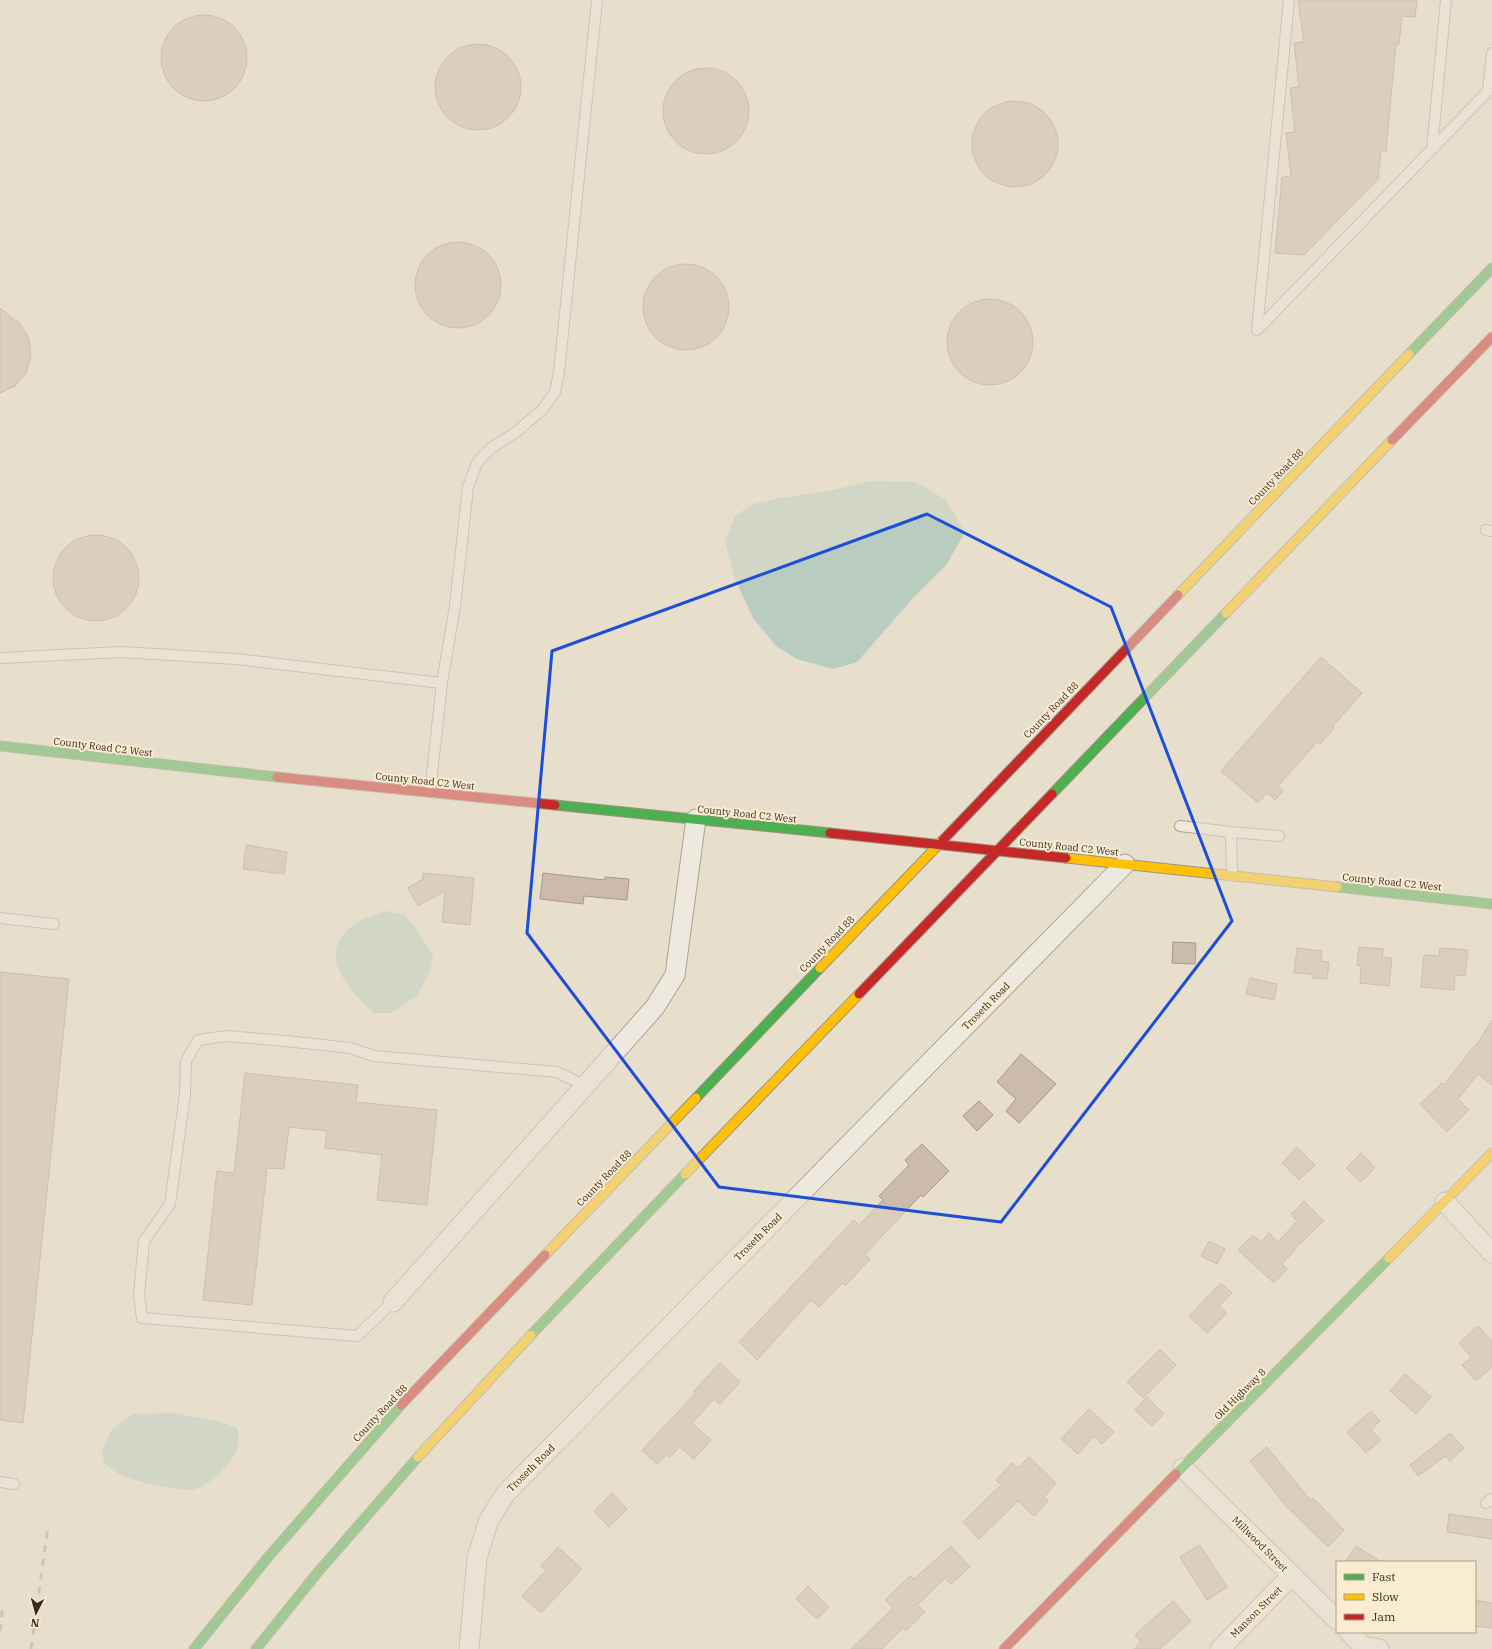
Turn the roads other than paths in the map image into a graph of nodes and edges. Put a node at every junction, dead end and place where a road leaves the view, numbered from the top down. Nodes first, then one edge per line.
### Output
1 (597, 0) edge
2 (1289, 0) edge
3 (1446, 0) edge
4 (1492, 53) edge
5 (1490, 89) edge
6 (1432, 149) junction
7 (1492, 268) edge
8 (1492, 337) edge
9 (0, 658) edge
10 (442, 683) junction
11 (0, 746) edge
12 (430, 792) junction
13 (696, 819) junction
14 (1180, 826) dead end
15 (1231, 832) junction
16 (1279, 836) dead end
17 (938, 844) junction
18 (997, 850) junction
19 (1125, 864) junction
20 (1232, 876) junction
21 (1492, 904) edge
22 (0, 918) edge
23 (54, 924) dead end
24 (584, 1085) junction
25 (1492, 1153) edge
26 (1445, 1202) junction
27 (1492, 1253) edge
28 (393, 1302) joint
29 (1183, 1468) junction
30 (0, 1482) edge
31 (14, 1484) dead end
32 (1292, 1576) junction
33 (1336, 1619) edge
34 (1350, 1633) edge
35 (1368, 1648) edge
36 (194, 1649) edge
37 (256, 1649) edge
38 (469, 1649) edge
39 (1004, 1649) edge
40 (1220, 1649) edge

1 - 10 lane
2 - 6 lane
3 - 6 lane
4 - 5 lane
5 - 6 lane
7 - 17 main road, County Road 88
8 - 18 main road
9 - 10 lane
10 - 12 lane
11 - 12 main road, County Road C2 West
12 - 13 main road, County Road C2 West
13 - 17 main road, County Road C2 West
13 - 24 street
14 - 15 lane
15 - 16 lane
15 - 20 lane
17 - 18 main road, County Road C2 West
17 - 36 main road, County Road 88
18 - 19 main road, County Road C2 West
18 - 37 main road
19 - 20 main road, County Road C2 West
19 - 38 street, Troseth Road
20 - 21 main road, County Road C2 West
22 - 23 lane
24 - 28 street
24 - 28 lane
25 - 26 main road, Old Highway 8
26 - 27 street
26 - 29 main road, Old Highway 8
29 - 32 street, Millwood Street
29 - 39 main road, Old Highway 8
30 - 31 lane
32 - 33 street, Millwood Street
32 - 40 street, Manson Street
34 - 35 street

